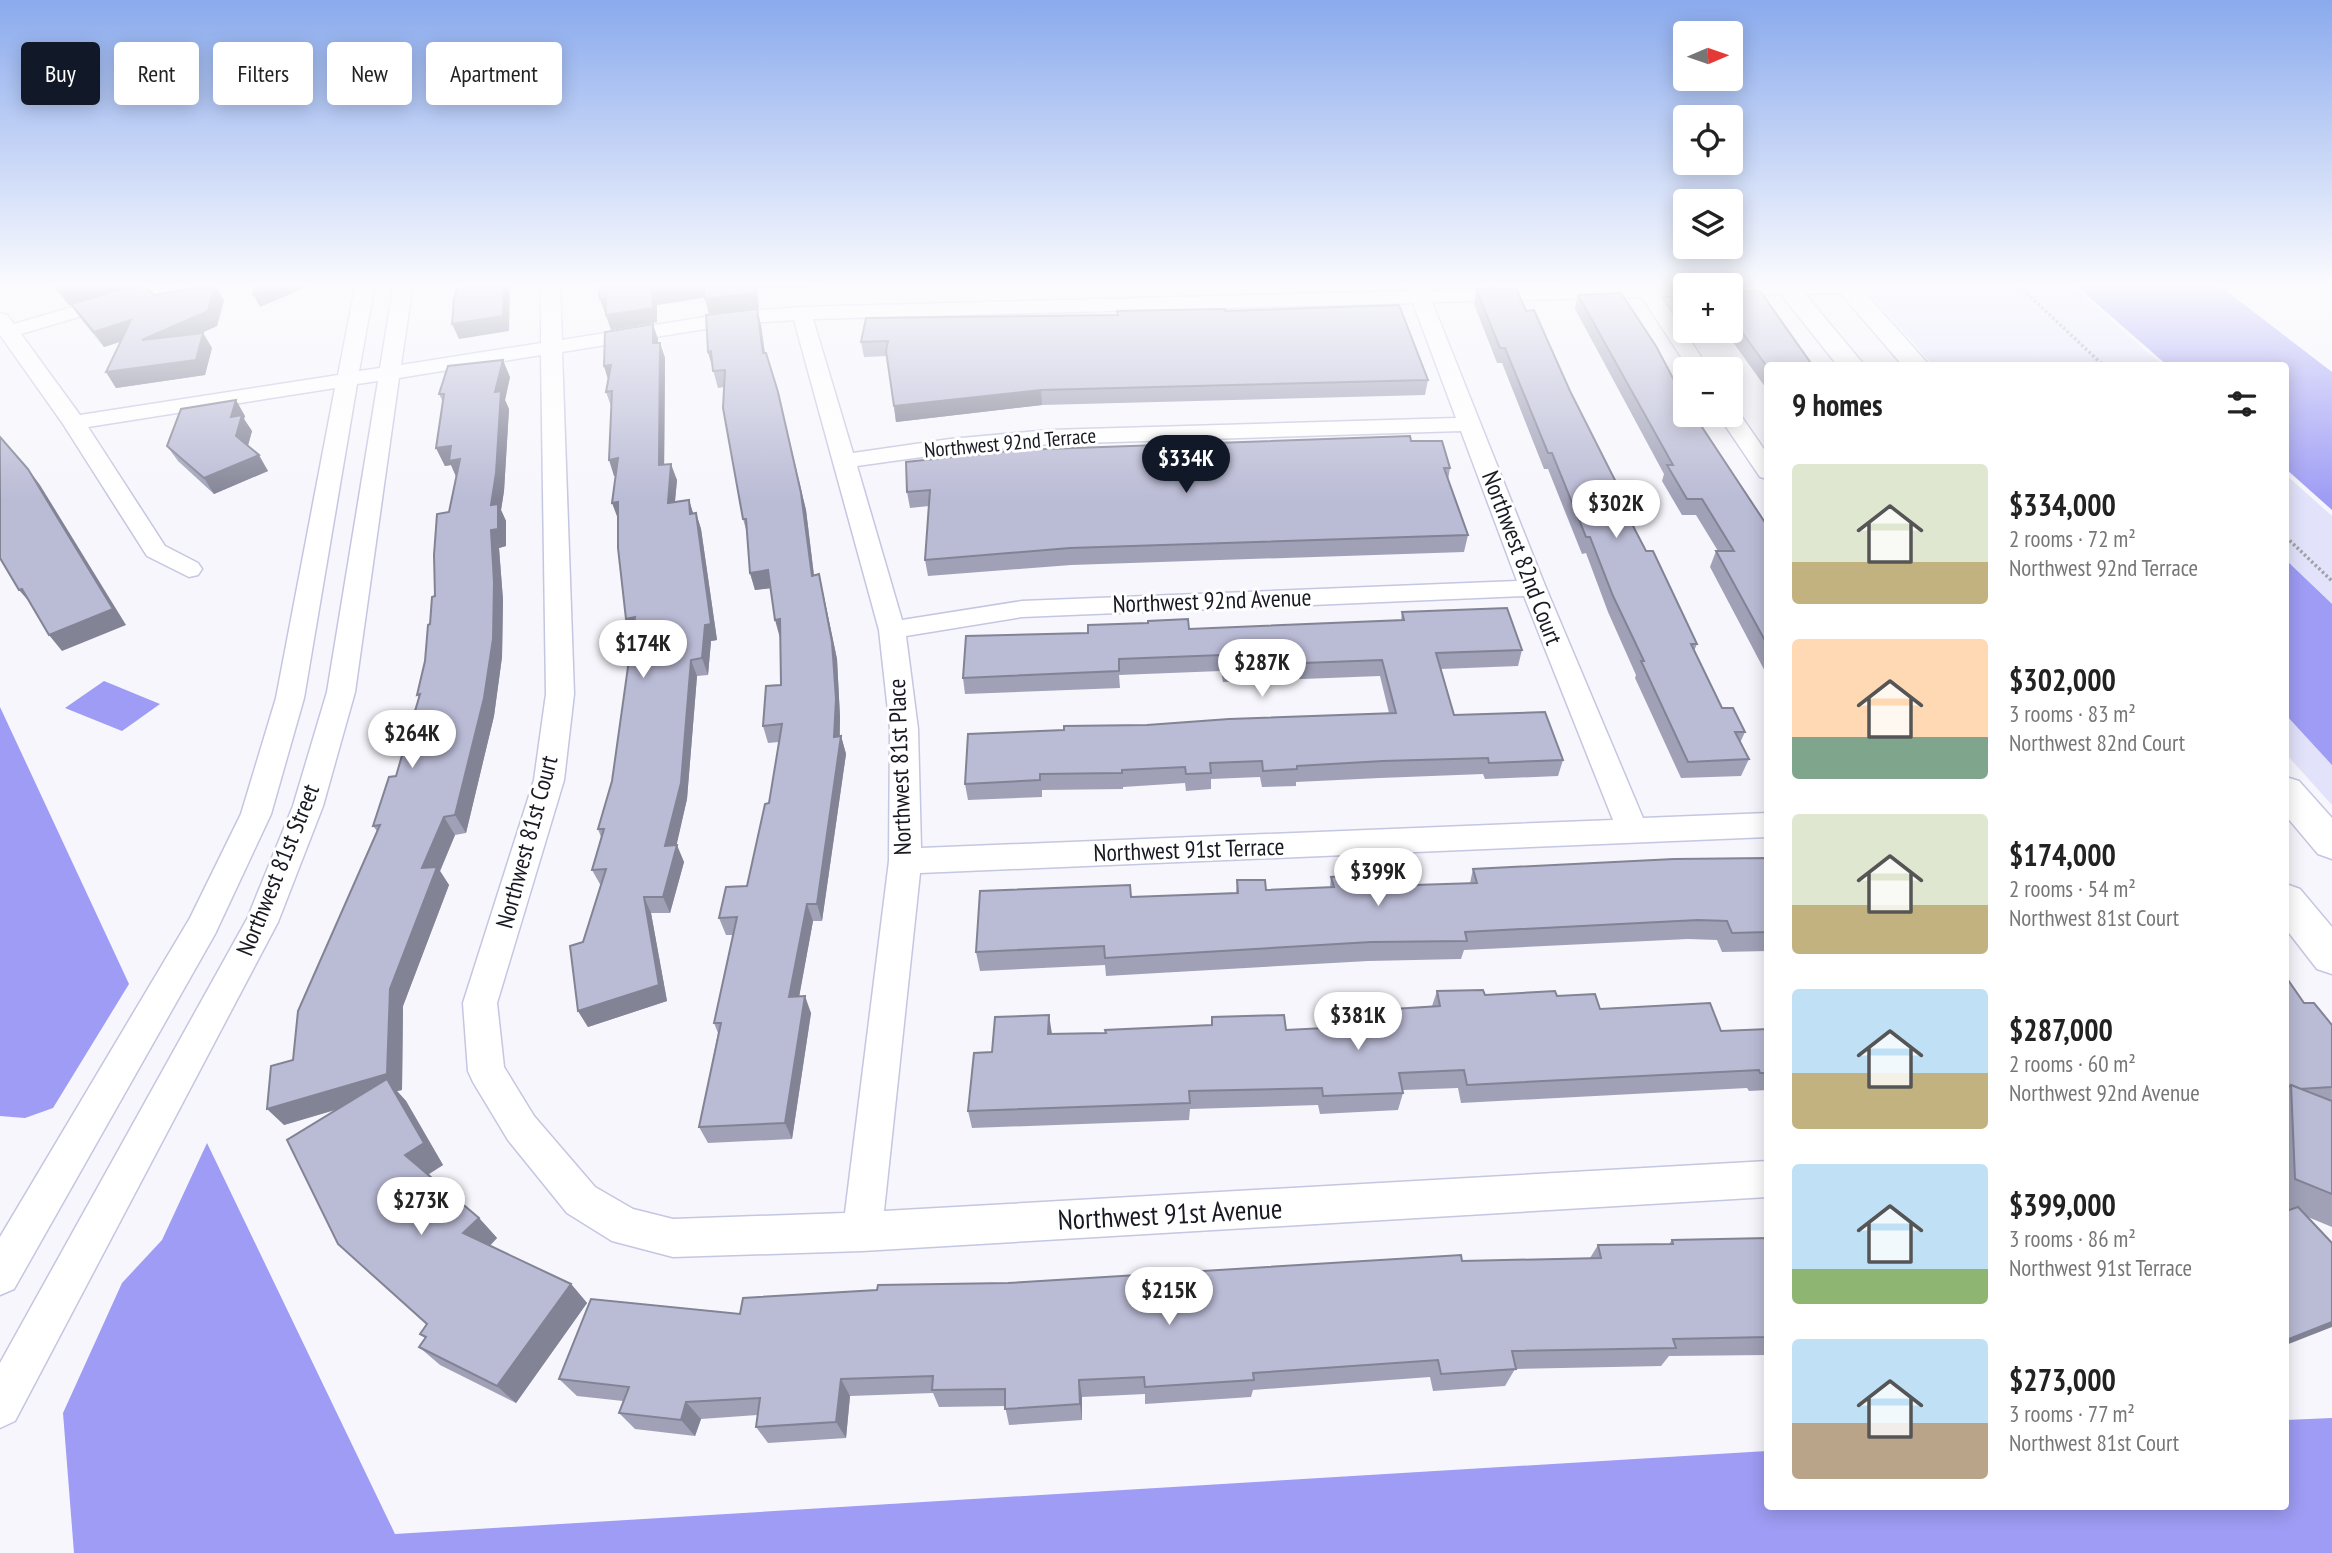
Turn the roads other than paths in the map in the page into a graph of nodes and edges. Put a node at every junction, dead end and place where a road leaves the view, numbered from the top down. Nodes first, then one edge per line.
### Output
1 (26, 355) edge
2 (351, 355) edge
3 (392, 355) edge
4 (489, 355) edge
5 (553, 355) edge
6 (814, 355) edge
7 (1443, 355) edge
8 (389, 372) junction
9 (347, 379) junction
10 (74, 423) junction
11 (1471, 424) junction
12 (1738, 427) edge
13 (843, 461) junction
14 (1764, 466) edge
15 (189, 569) dead end
16 (1533, 588) junction
17 (892, 630) junction
18 (2289, 799) edge
19 (1764, 825) edge
20 (1633, 832) junction
21 (2332, 844) edge
22 (905, 861) junction
23 (2289, 904) edge
24 (2332, 957) edge
25 (1764, 1179) edge
26 (581, 1200) joint
27 (862, 1232) junction
28 (0, 1275) edge
29 (0, 1406) edge

1 - 10 street
2 - 9 street, Northwest 81st Street
3 - 8 street, Northwest 81st Street
4 - 8 street
5 - 26 street, Northwest 81st Court
6 - 13 street, Northwest 81st Place
7 - 11 street, Northwest 82nd Court
8 - 9 street
8 - 29 street, Northwest 81st Street
9 - 10 street
9 - 28 street, Northwest 81st Street
10 - 15 street
11 - 13 street, Northwest 92nd Terrace
11 - 16 street, Northwest 82nd Court
12 - 14 street
13 - 17 street, Northwest 81st Place
16 - 17 street, Northwest 92nd Avenue
16 - 20 street, Northwest 82nd Court
17 - 22 street, Northwest 81st Place
18 - 21 main road
19 - 20 street, Northwest 91st Terrace
20 - 22 street, Northwest 91st Terrace
22 - 27 street, Northwest 81st Place
23 - 24 main road
25 - 27 street, Northwest 91st Avenue
26 - 27 street, Northwest 91st Avenue

